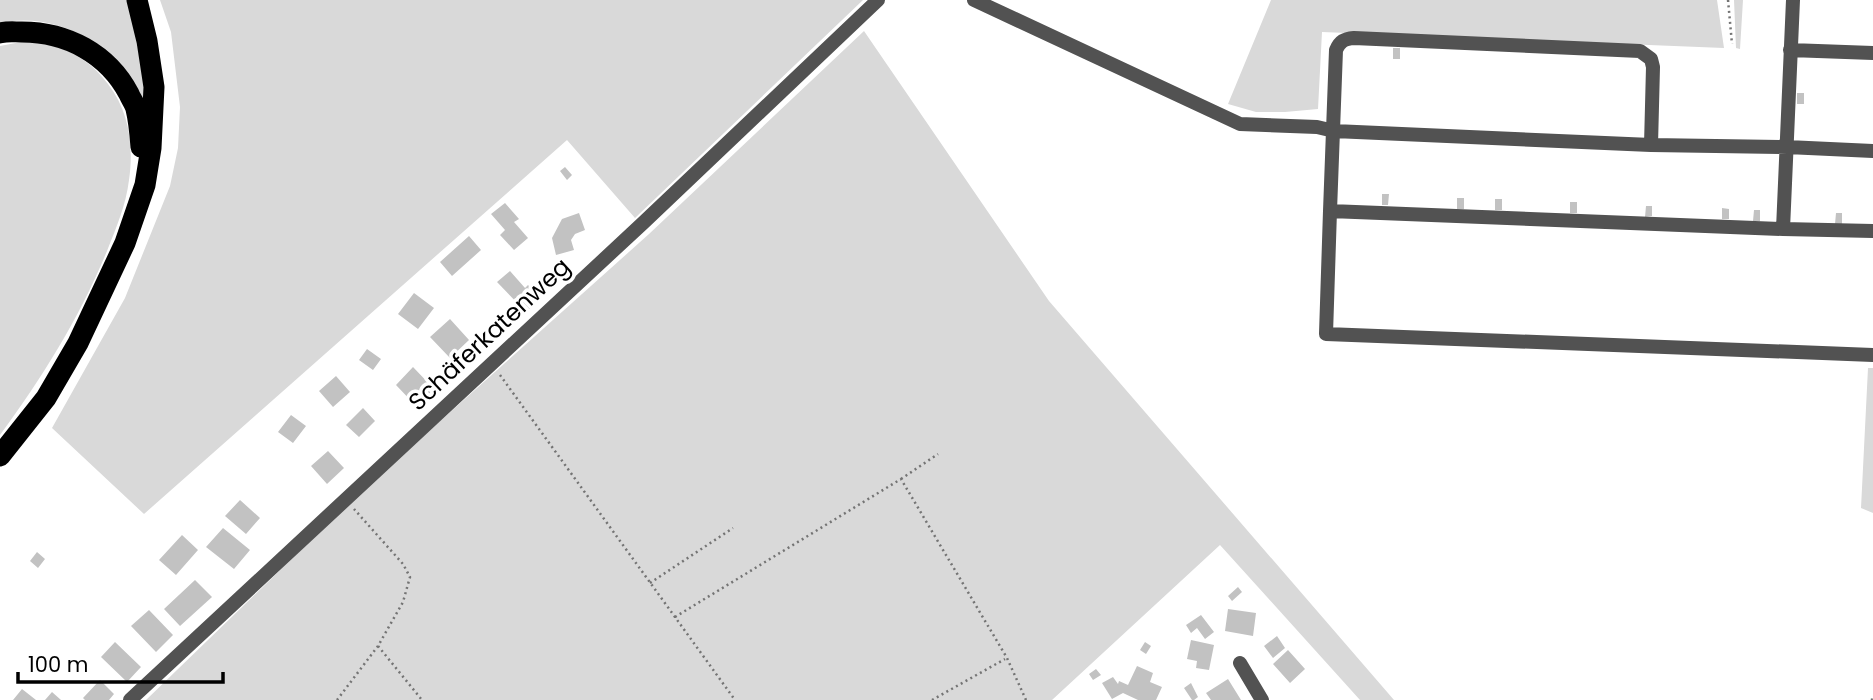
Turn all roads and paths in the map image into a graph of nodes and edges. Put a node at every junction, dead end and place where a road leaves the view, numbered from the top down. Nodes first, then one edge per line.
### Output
1 (136, 0) edge
2 (878, 0) edge
3 (974, 0) edge
4 (1728, 0) edge
5 (1793, 0) edge
6 (0, 33) edge
7 (1732, 44) dead end
8 (1790, 50) junction
9 (1873, 53) edge
10 (1334, 131) junction
11 (1651, 145) junction
12 (1787, 147) junction
13 (1873, 151) edge
14 (1330, 211) junction
15 (133, 218) junction
16 (1783, 229) junction
17 (1873, 231) edge
18 (1873, 355) edge
19 (492, 364) junction
20 (938, 454) dead end
21 (0, 456) edge
22 (901, 479) junction
23 (345, 498) junction
24 (733, 528) dead end
25 (650, 583) junction
26 (675, 617) junction
27 (378, 646) junction
28 (1007, 658) junction
29 (1240, 663) dead end
30 (130, 700) edge
31 (337, 700) edge
32 (422, 700) edge
33 (735, 700) edge
34 (932, 700) edge
35 (1026, 700) edge
36 (1262, 700) edge

1 - 15 highway
2 - 19 street, Schäferkatenweg
3 - 10 street
4 - 7 path
5 - 8 street
6 - 15 highway
8 - 9 street
8 - 12 street
10 - 11 street
10 - 11 street
10 - 14 street
11 - 12 street
12 - 13 street
12 - 16 street
14 - 16 street
14 - 18 street
15 - 21 highway
16 - 17 street
19 - 23 street, Schäferkatenweg
19 - 25 path
20 - 22 path
22 - 26 path
22 - 28 path
23 - 27 path
23 - 30 street, Schäferkatenweg
24 - 25 path
25 - 26 path
26 - 33 path
27 - 31 path
27 - 32 path
28 - 34 path
28 - 35 path
29 - 36 street

